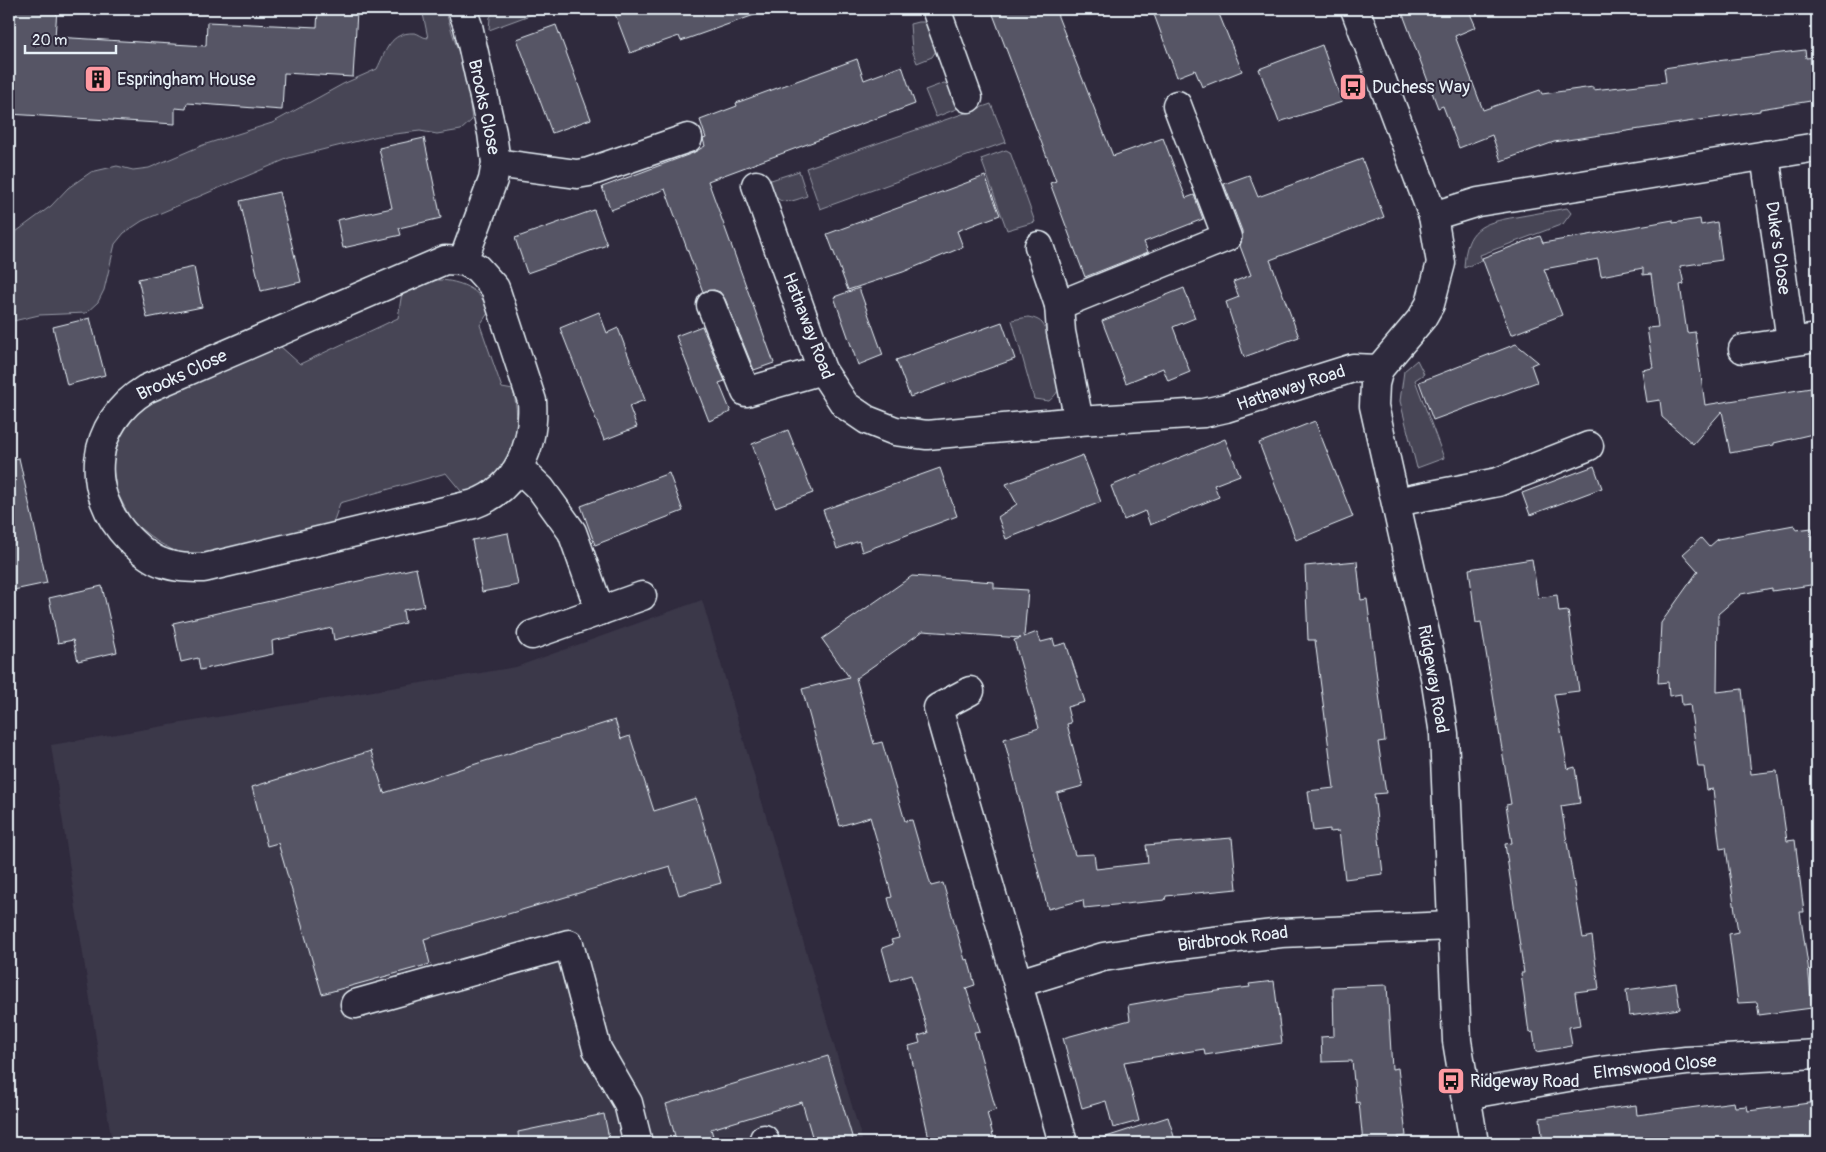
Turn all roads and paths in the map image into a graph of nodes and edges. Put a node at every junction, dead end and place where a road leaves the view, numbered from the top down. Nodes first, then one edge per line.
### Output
1 (462, 9) edge
2 (936, 9) edge
3 (1355, 9) edge
4 (968, 98) dead end
5 (1176, 105) dead end
6 (688, 138) dead end
7 (1817, 147) edge
8 (1765, 156) junction
9 (496, 163) junction
10 (756, 185) dead end
11 (1433, 216) junction
12 (1039, 246) dead end
13 (463, 261) junction
14 (710, 305) dead end
15 (1059, 305) junction
16 (1804, 340) edge
17 (1743, 348) dead end
18 (1379, 369) junction
19 (822, 370) junction
20 (1079, 420) junction
21 (1589, 446) dead end
22 (519, 468) junction
23 (1396, 502) junction
24 (642, 596) dead end
25 (600, 611) junction
26 (532, 635) dead end
27 (970, 691) dead end
28 (1451, 926) junction
29 (1019, 983) junction
30 (355, 1004) dead end
31 (1817, 1054) edge
32 (1465, 1095) junction
33 (638, 1143) edge
34 (1063, 1143) edge
35 (1474, 1143) edge

1 - 9 street, Brooks Close
2 - 4 street
3 - 11 street
5 - 15 street
6 - 9 street
7 - 8 street
8 - 11 street
8 - 16 street, Duke's Close
9 - 13 street, Brooks Close
10 - 19 street, Hathaway Road
11 - 18 street
12 - 15 street
13 - 22 street, Brooks Close
13 - 22 street, Brooks Close
14 - 19 street
15 - 20 street
16 - 17 street, Duke's Close
18 - 20 street, Hathaway Road
18 - 23 street, Ridgeway Road
19 - 20 street, Hathaway Road
21 - 23 street
22 - 25 street
23 - 28 street, Ridgeway Road
24 - 25 street
25 - 26 street
27 - 29 street
28 - 29 street, Birdbrook Road
28 - 32 street, Ridgeway Road
29 - 34 street
30 - 33 street
31 - 32 street, Elmswood Close
32 - 35 street, Ridgeway Road

